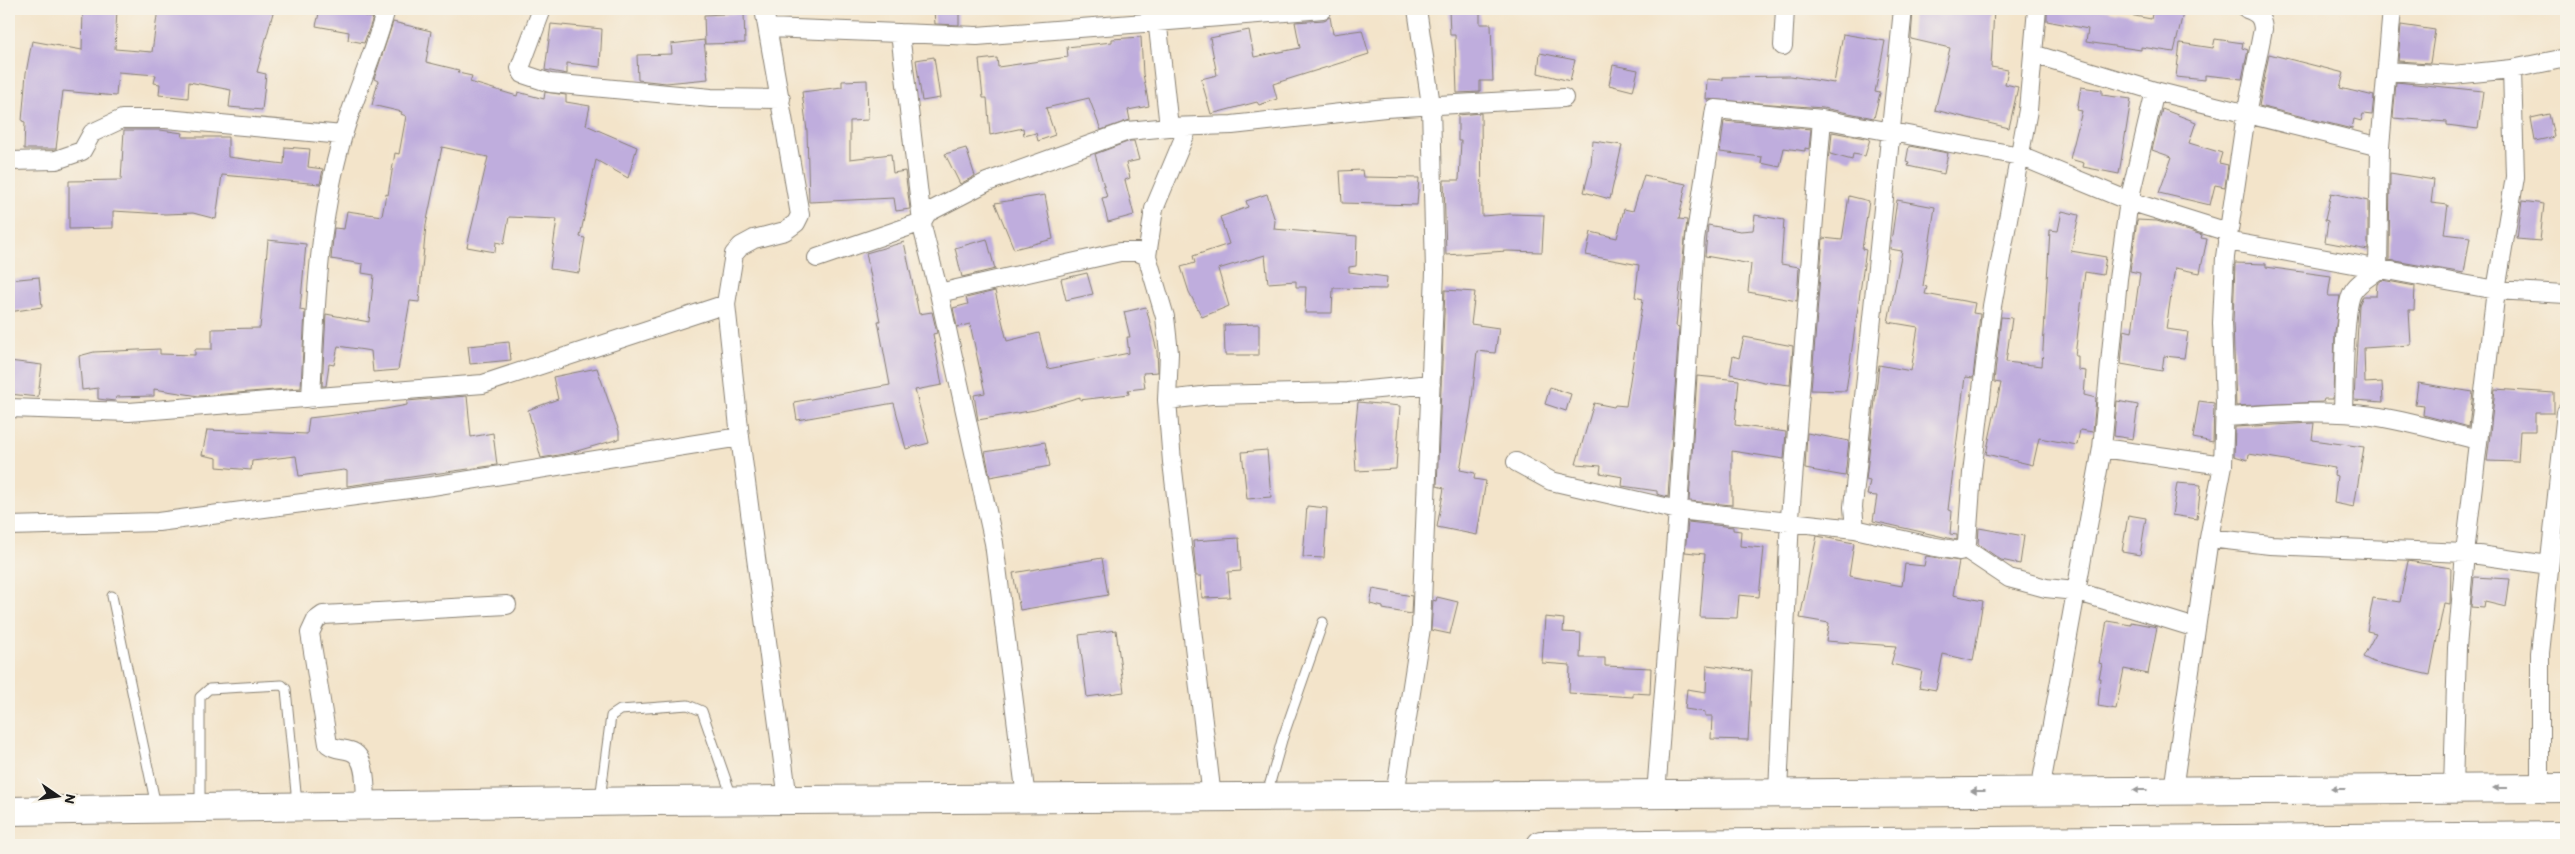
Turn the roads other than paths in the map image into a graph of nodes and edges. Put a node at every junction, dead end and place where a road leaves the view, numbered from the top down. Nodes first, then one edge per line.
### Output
1 (386, 9) edge
2 (542, 9) edge
3 (764, 9) edge
4 (1324, 9) edge
5 (1417, 9) edge
6 (1786, 9) edge
7 (1903, 9) edge
8 (2037, 9) edge
9 (2247, 9) edge
10 (2392, 9) edge
11 (1156, 15) edge
12 (768, 28) junction
13 (900, 33) junction
14 (1783, 46) dead end
15 (2033, 54) junction
16 (2566, 58) edge
17 (2512, 69) junction
18 (2387, 72) junction
19 (2155, 91) junction
20 (1564, 98) dead end
21 (781, 99) junction
22 (1431, 105) junction
23 (2246, 114) junction
24 (1822, 119) junction
25 (1169, 127) junction
26 (1188, 128) junction
27 (1891, 131) junction
28 (343, 135) junction
29 (2380, 147) junction
30 (2020, 156) junction
31 (9, 161) edge
32 (2129, 201) junction
33 (922, 222) junction
34 (2228, 236) junction
35 (1146, 256) junction
36 (817, 258) dead end
37 (2378, 270) junction
38 (2496, 290) junction
39 (939, 292) junction
40 (2566, 294) edge
41 (726, 304) junction
42 (1431, 384) junction
43 (311, 399) junction
44 (1167, 400) junction
45 (9, 408) edge
46 (2566, 412) edge
47 (2343, 413) junction
48 (2225, 417) junction
49 (740, 437) junction
50 (2478, 440) junction
51 (2102, 448) junction
52 (1516, 462) dead end
53 (2223, 465) junction
54 (1678, 510) junction
55 (1790, 521) junction
56 (9, 526) edge
57 (1855, 529) junction
58 (2209, 538) junction
59 (1964, 548) junction
60 (2465, 553) junction
61 (2549, 565) junction
62 (2075, 591) junction
63 (112, 596) dead end
64 (507, 605) dead end
65 (1323, 622) dead end
66 (2196, 628) junction
67 (2453, 788) junction
68 (2540, 788) junction
69 (2566, 788) edge
70 (2173, 790) junction
71 (2040, 791) junction
72 (1778, 793) junction
73 (1656, 794) junction
74 (1396, 795) junction
75 (1266, 796) junction
76 (1212, 797) junction
77 (1026, 798) junction
78 (733, 800) junction
79 (788, 800) junction
80 (599, 802) junction
81 (366, 805) junction
82 (297, 806) junction
83 (156, 808) junction
84 (200, 808) junction
85 (9, 811) edge
86 (2566, 836) edge
87 (2514, 840) edge
88 (2140, 842) edge
89 (1703, 844) edge
90 (1542, 845) edge

1 - 28 street
2 - 21 street
3 - 12 street
4 - 11 street
5 - 22 street
6 - 14 street
7 - 27 street
8 - 15 street
9 - 23 street
10 - 18 street
11 - 13 street
11 - 25 street
12 - 13 street
12 - 21 street
13 - 33 street
15 - 19 street
15 - 30 street
16 - 17 street
17 - 18 street
17 - 38 street
18 - 29 street
19 - 23 street
19 - 32 street
20 - 22 street
21 - 41 street
22 - 26 street
22 - 42 street
23 - 29 street
23 - 34 street
24 - 27 street
24 - 54 street
24 - 55 street
25 - 26 street
25 - 33 street
26 - 35 street
27 - 30 street
27 - 57 street
28 - 31 street
28 - 43 street
29 - 37 street
30 - 32 street
30 - 59 street
32 - 34 street
32 - 51 street
33 - 36 street
33 - 39 street
34 - 37 street
34 - 48 street
35 - 39 street
35 - 44 street
37 - 38 street
37 - 47 street
38 - 40 street
38 - 50 street
39 - 77 street
41 - 43 street
41 - 49 street
42 - 44 street
42 - 74 street
43 - 45 street
44 - 76 street
46 - 61 street
47 - 48 street
47 - 50 street
48 - 53 street
49 - 56 street
49 - 79 street
50 - 60 street
51 - 53 street
51 - 62 street
52 - 54 street
53 - 58 street
54 - 55 street
54 - 73 street
55 - 57 street
55 - 72 street
57 - 59 street
58 - 60 street
58 - 66 street
59 - 62 street
60 - 61 street
60 - 67 street
61 - 68 street
62 - 66 street
62 - 71 street
63 - 83 lane
64 - 81 street
65 - 75 lane
66 - 70 street
68 -> 67 main road
67 -> 70 main road
68 - 69 main road
70 -> 71 main road
71 -> 72 main road
72 - 73 main road
73 - 74 main road
74 - 75 main road
75 - 76 main road
76 - 77 main road
77 - 79 main road
78 - 79 main road
78 - 80 main road
78 - 80 lane
80 - 81 main road
81 - 82 main road
82 - 84 main road
82 - 84 lane
83 - 84 main road
83 - 85 main road
86 - 87 main road
87 - 88 main road
88 - 89 main road
89 - 90 main road

